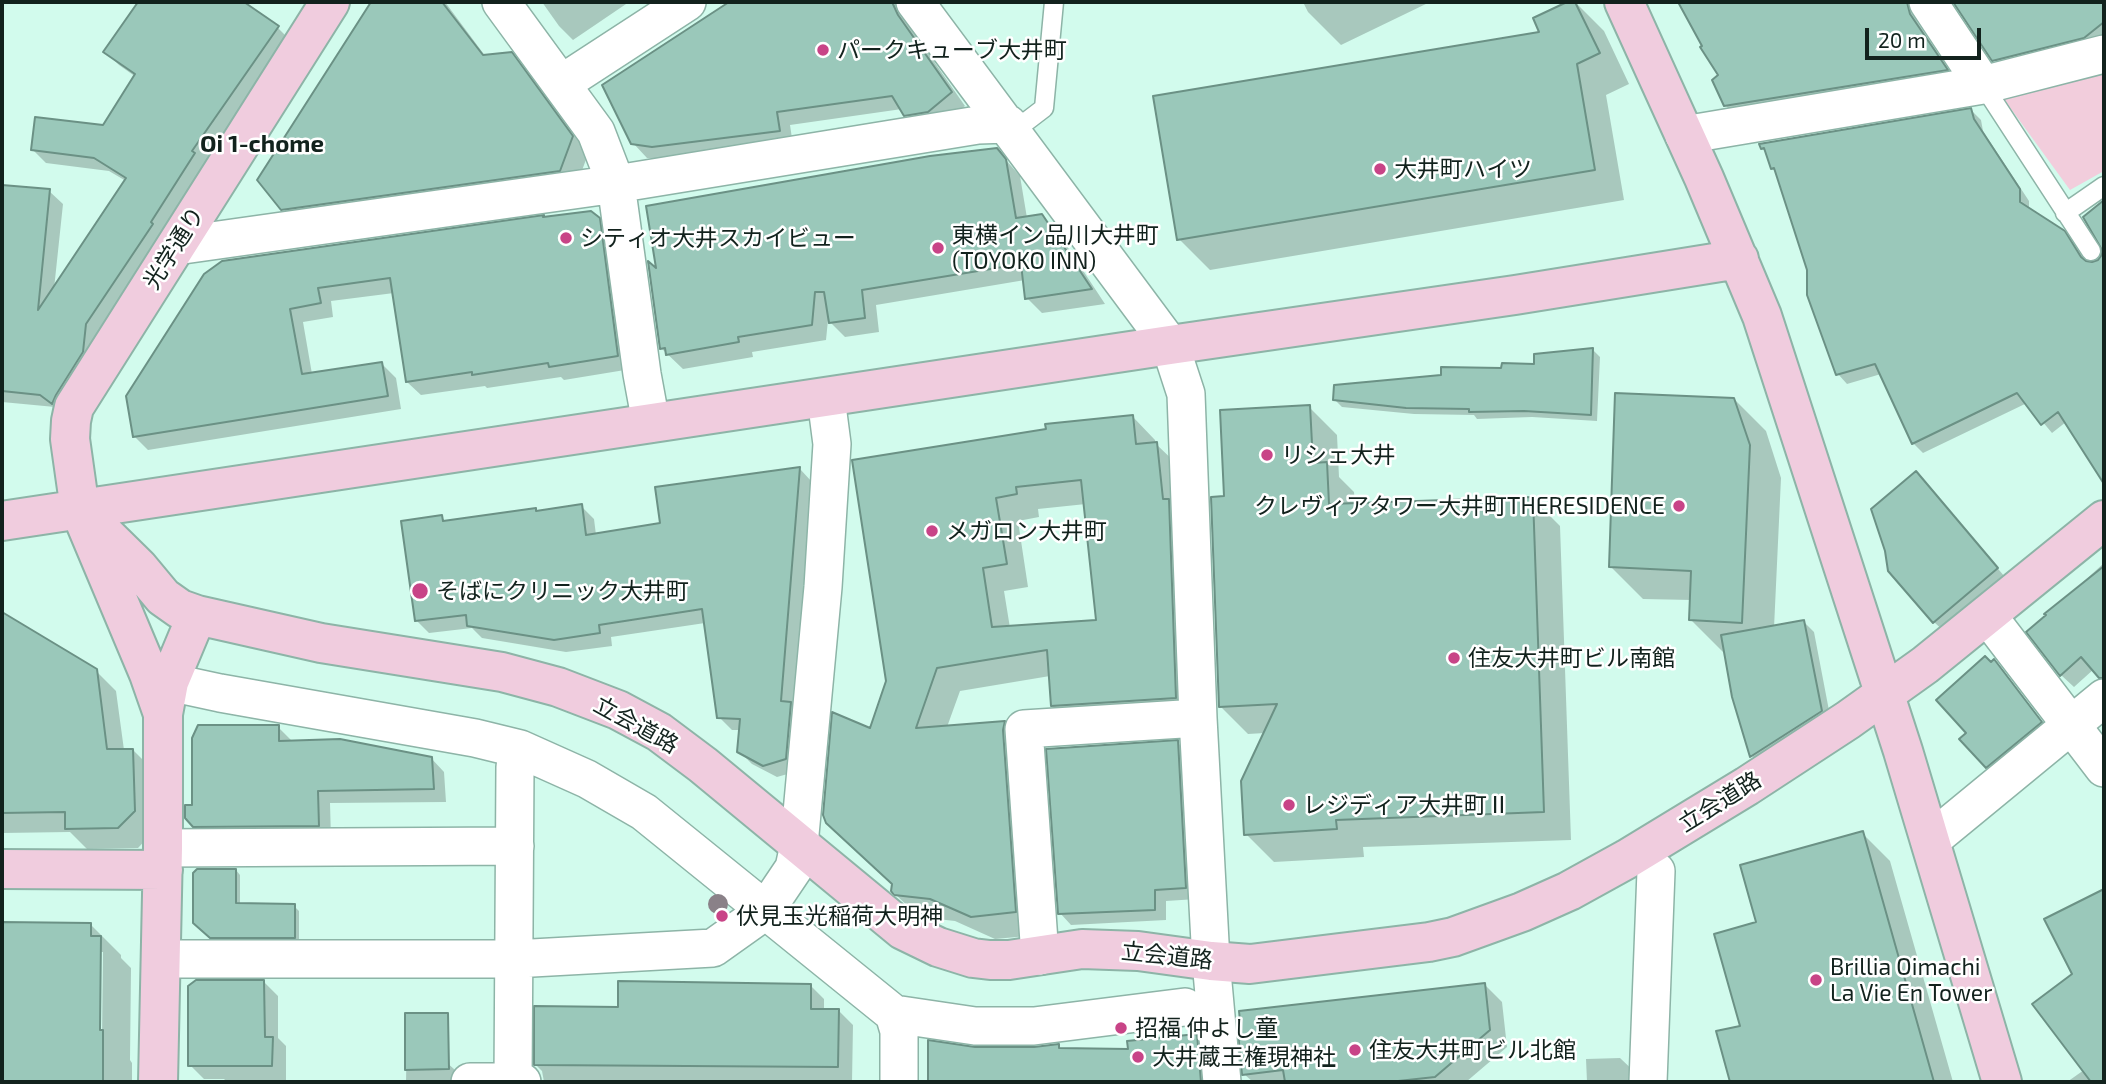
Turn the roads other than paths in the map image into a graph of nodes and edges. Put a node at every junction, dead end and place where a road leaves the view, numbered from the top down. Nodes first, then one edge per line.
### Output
1 (330, 2) edge
2 (501, 2) edge
3 (687, 2) edge
4 (915, 2) edge
5 (1054, 2) edge
6 (1624, 2) edge
7 (1928, 2) edge
8 (2104, 54) edge
9 (561, 84) junction
10 (1983, 85) junction
11 (1008, 124) junction
12 (1684, 135) junction
13 (616, 184) junction
14 (2104, 186) edge
15 (2065, 213) junction
16 (176, 246) junction
17 (2091, 251) dead end
18 (1739, 259) junction
19 (1170, 345) junction
20 (826, 398) junction
21 (651, 423) junction
22 (80, 510) junction
23 (2104, 520) edge
24 (2, 521) edge
25 (197, 615) junction
26 (1987, 615) junction
27 (1885, 694) junction
28 (166, 698) junction
29 (2104, 698) edge
30 (1198, 718) junction
31 (2072, 725) junction
32 (520, 750) junction
33 (2104, 768) edge
34 (1930, 841) junction
35 (799, 845) junction
36 (514, 846) junction
37 (163, 859) junction
38 (2, 869) edge
39 (1656, 871) dead end
40 (753, 901) junction
41 (1040, 956) junction
42 (161, 959) junction
43 (514, 959) junction
44 (1211, 961) junction
45 (1185, 1007) dead end
46 (894, 1014) junction
47 (158, 1082) edge
48 (470, 1082) edge
49 (513, 1082) edge
50 (522, 1082) edge
51 (899, 1082) edge
52 (1222, 1082) edge
53 (1648, 1082) edge
54 (2002, 1082) edge

1 - 16 street, 光学通り
2 - 9 street
3 - 9 street
4 - 11 street
5 - 11 lane
6 - 12 street
7 - 10 street
8 - 10 street
9 - 13 street
10 - 12 street
10 - 15 lane
11 - 13 street
11 - 19 street
12 - 18 street
13 - 16 street
13 - 21 street
14 - 15 lane
15 - 17 lane
16 - 22 street, 光学通り
18 - 19 street
18 - 27 street
19 - 20 street
19 - 30 street
20 - 21 street
20 - 35 street
21 - 22 street
22 - 24 street
22 - 25 street, 立会道路
22 - 28 street, 光学通り
23 - 26 street, 立会道路
25 - 28 street
25 - 35 street, 立会道路
26 - 27 street, 立会道路
26 - 31 street
27 - 34 street
27 - 44 street, 立会道路
28 - 32 street
28 - 37 street
29 - 31 street
30 - 41 street
30 - 44 street
31 - 33 street
31 - 34 street
32 - 36 street
32 - 40 street
34 - 54 street
35 - 40 street
35 - 41 street, 立会道路
36 - 37 street
36 - 43 street
37 - 38 street
37 - 42 street
39 - 53 street
40 - 43 street
40 - 46 street
41 - 44 street, 立会道路
42 - 43 street
42 - 47 street
43 - 49 street
44 - 52 street
45 - 46 street
46 - 51 street
48 - 49 street
49 - 50 street

